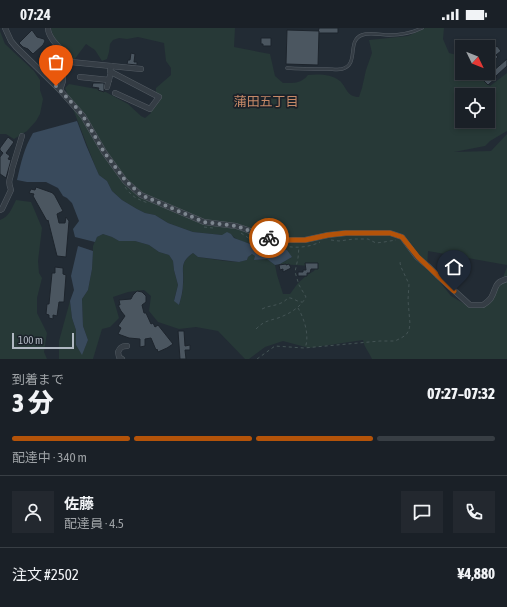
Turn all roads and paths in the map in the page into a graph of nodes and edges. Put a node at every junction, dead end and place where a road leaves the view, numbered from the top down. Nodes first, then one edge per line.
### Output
1 (5, 28) edge
2 (48, 28) edge
3 (422, 28) edge
4 (71, 62) junction
5 (287, 68) dead end
6 (111, 69) junction
7 (141, 69) dead end
8 (80, 77) dead end
9 (109, 80) junction
10 (107, 87) dead end
11 (60, 90) junction
12 (116, 93) dead end
13 (22, 136) dead end
14 (124, 185) dead end
15 (153, 205) dead end
16 (0, 210) edge
17 (205, 227) dead end
18 (216, 228) dead end
19 (239, 232) dead end
20 (402, 237) junction
21 (327, 239) dead end
22 (269, 242) dead end
23 (321, 242) dead end
24 (276, 243) dead end
25 (299, 246) junction
26 (401, 260) dead end
27 (507, 279) edge
28 (303, 302) junction
29 (298, 308) junction
30 (262, 309) dead end
31 (256, 329) dead end
32 (127, 346) dead end
33 (304, 348) junction
34 (122, 359) edge
35 (257, 359) edge

1 - 11 street
2 - 4 street
3 - 5 lane
4 - 6 street
4 - 11 street
6 - 7 street
6 - 9 street
6 - 12 street
8 - 9 street
9 - 10 street
11 - 20 street
13 - 16 street
14 - 15 path
17 - 18 path
19 - 22 path
20 - 21 path
20 - 27 street
23 - 25 path
24 - 25 path
25 - 28 path
26 - 33 path
28 - 29 path
28 - 30 path
29 - 31 path
29 - 33 path
32 - 34 street
33 - 35 path

